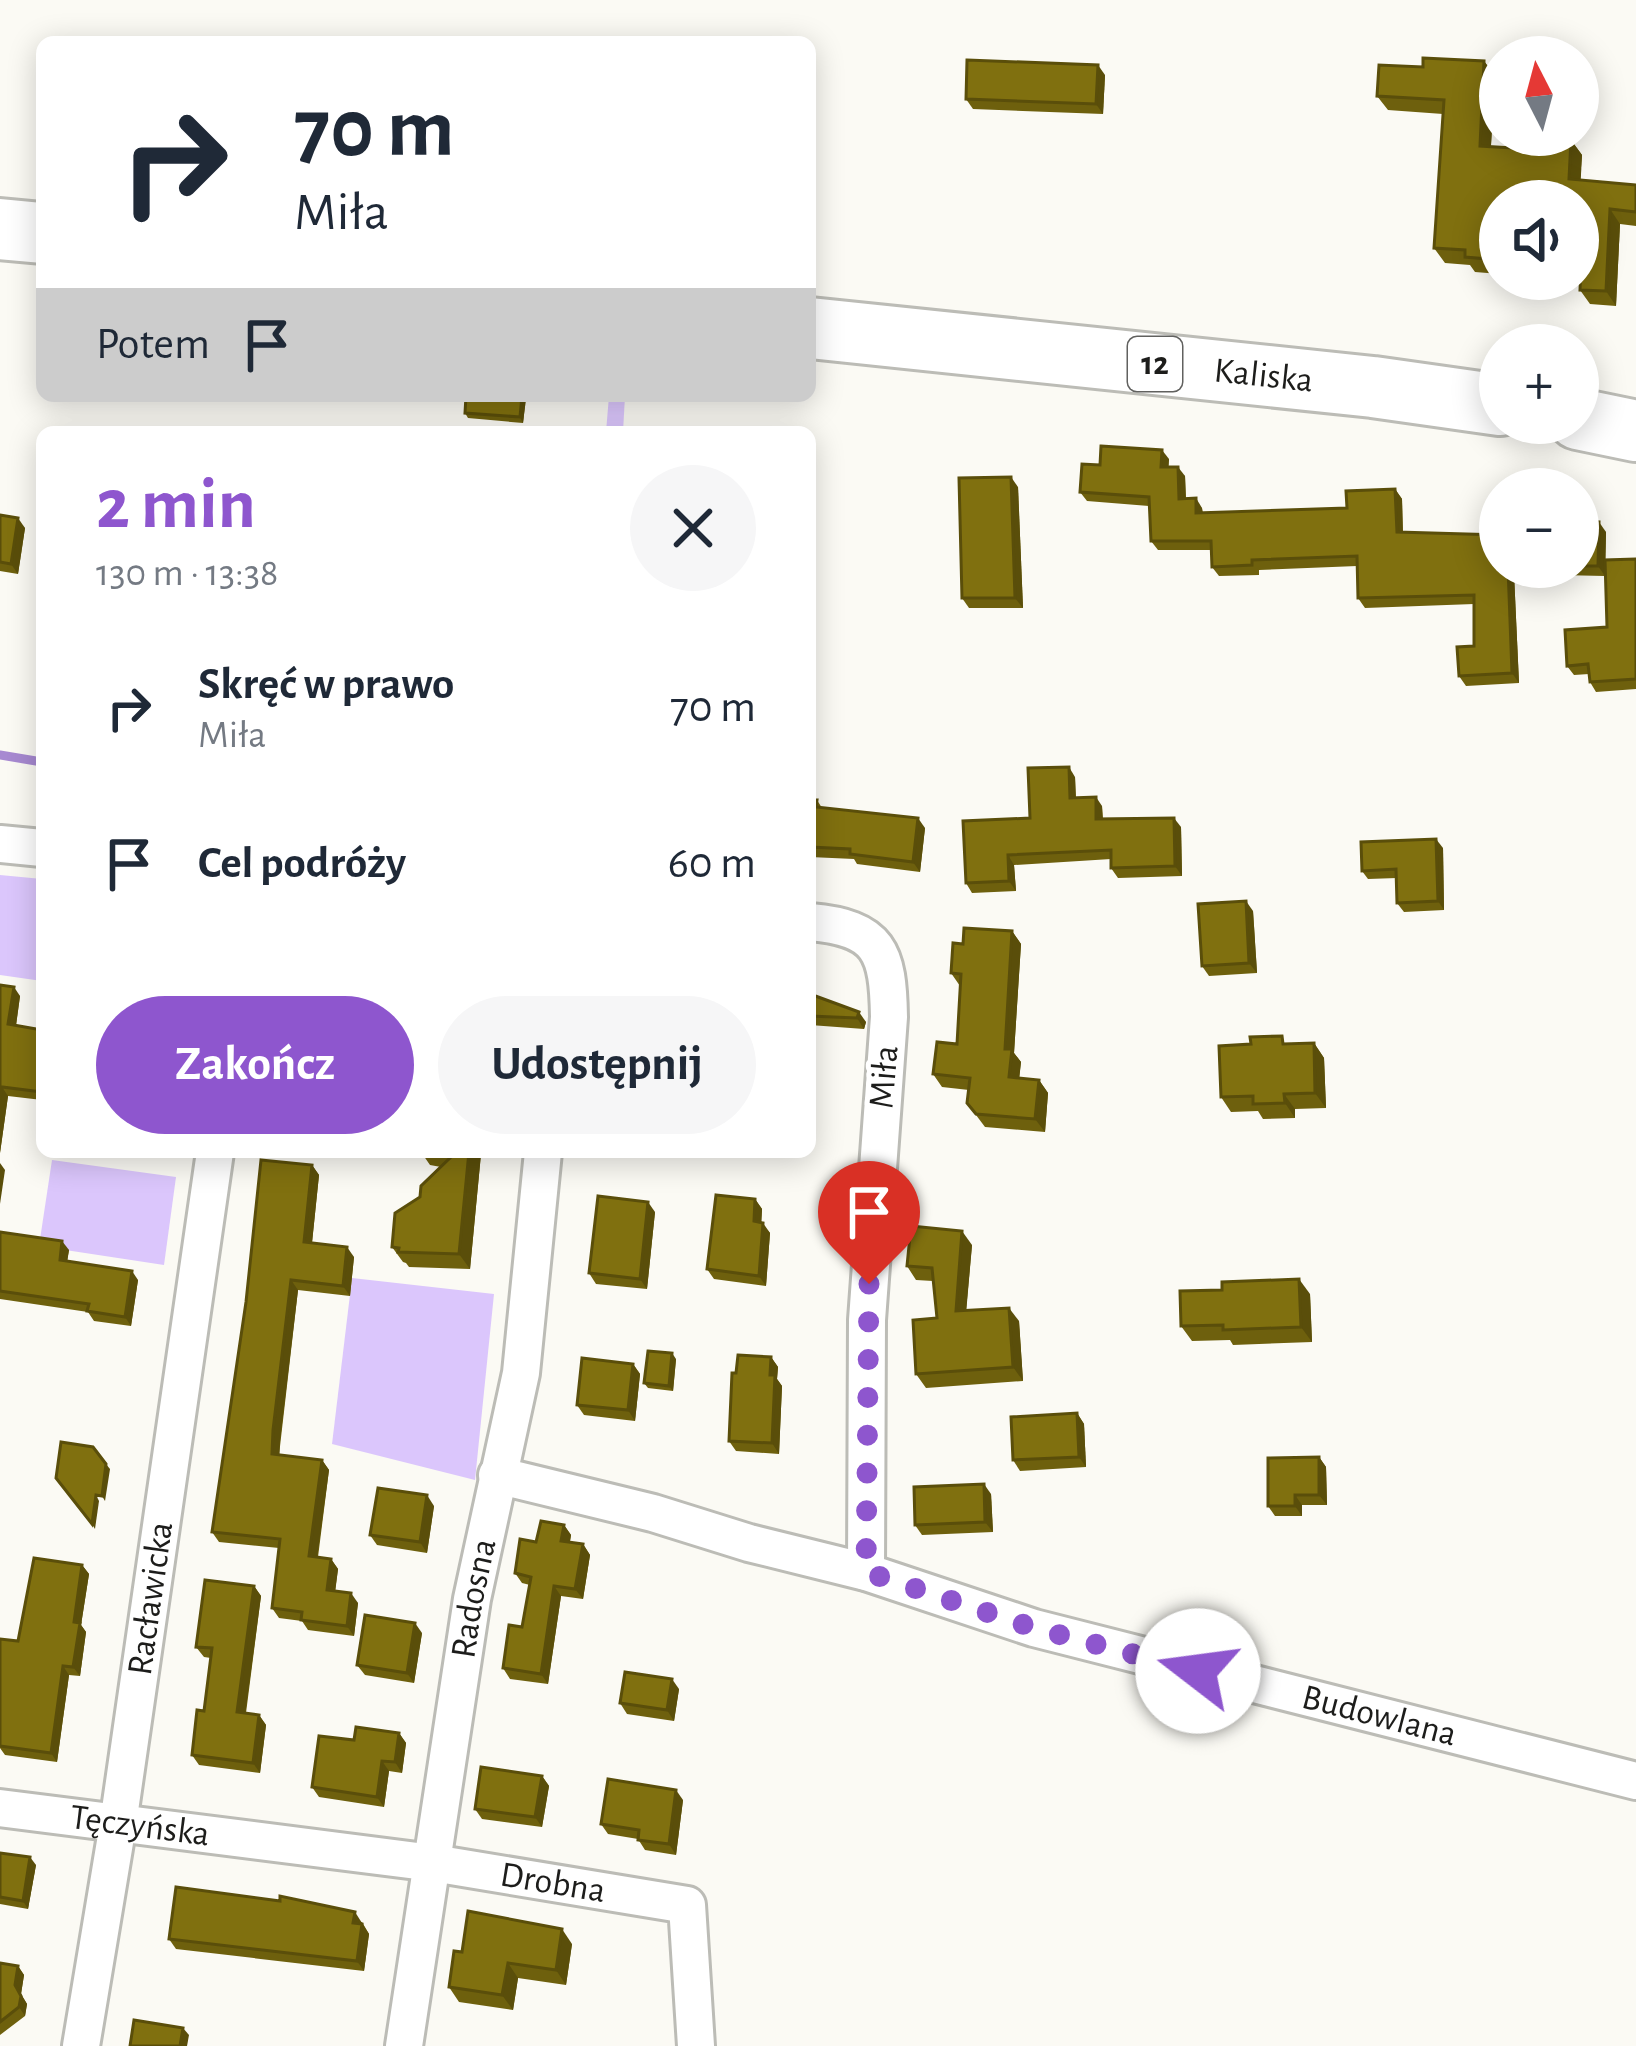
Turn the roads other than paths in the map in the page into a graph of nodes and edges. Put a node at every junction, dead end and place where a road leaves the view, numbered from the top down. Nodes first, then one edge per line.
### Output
1 (0, 229) edge
2 (36, 232) edge
3 (816, 329) edge
4 (1479, 402) edge
5 (1599, 423) edge
6 (1636, 430) edge
7 (0, 844) edge
8 (36, 847) edge
9 (816, 923) edge
10 (214, 1158) edge
11 (542, 1158) edge
12 (497, 1475) junction
13 (866, 1572) junction
14 (1636, 1781) edge
15 (0, 1808) edge
16 (118, 1824) junction
17 (280, 1844) joint
18 (433, 1863) junction
19 (82, 2046) edge
20 (404, 2046) edge
21 (696, 2046) edge

1 - 2 main road
3 - 4 main road, Kaliska / 12
5 - 6 main road
7 - 8 street
9 - 13 street, Miła
10 - 16 street, Racławicka
11 - 12 street, Radosna
12 - 13 street, Budowlana
12 - 18 street, Radosna
13 - 14 street, Budowlana
15 - 16 street, Tęczyńska
16 - 17 street, Tęczyńska
16 - 19 street, Racławicka
17 - 18 street, Drobna
18 - 20 street, Radosna
18 - 21 street, Drobna

